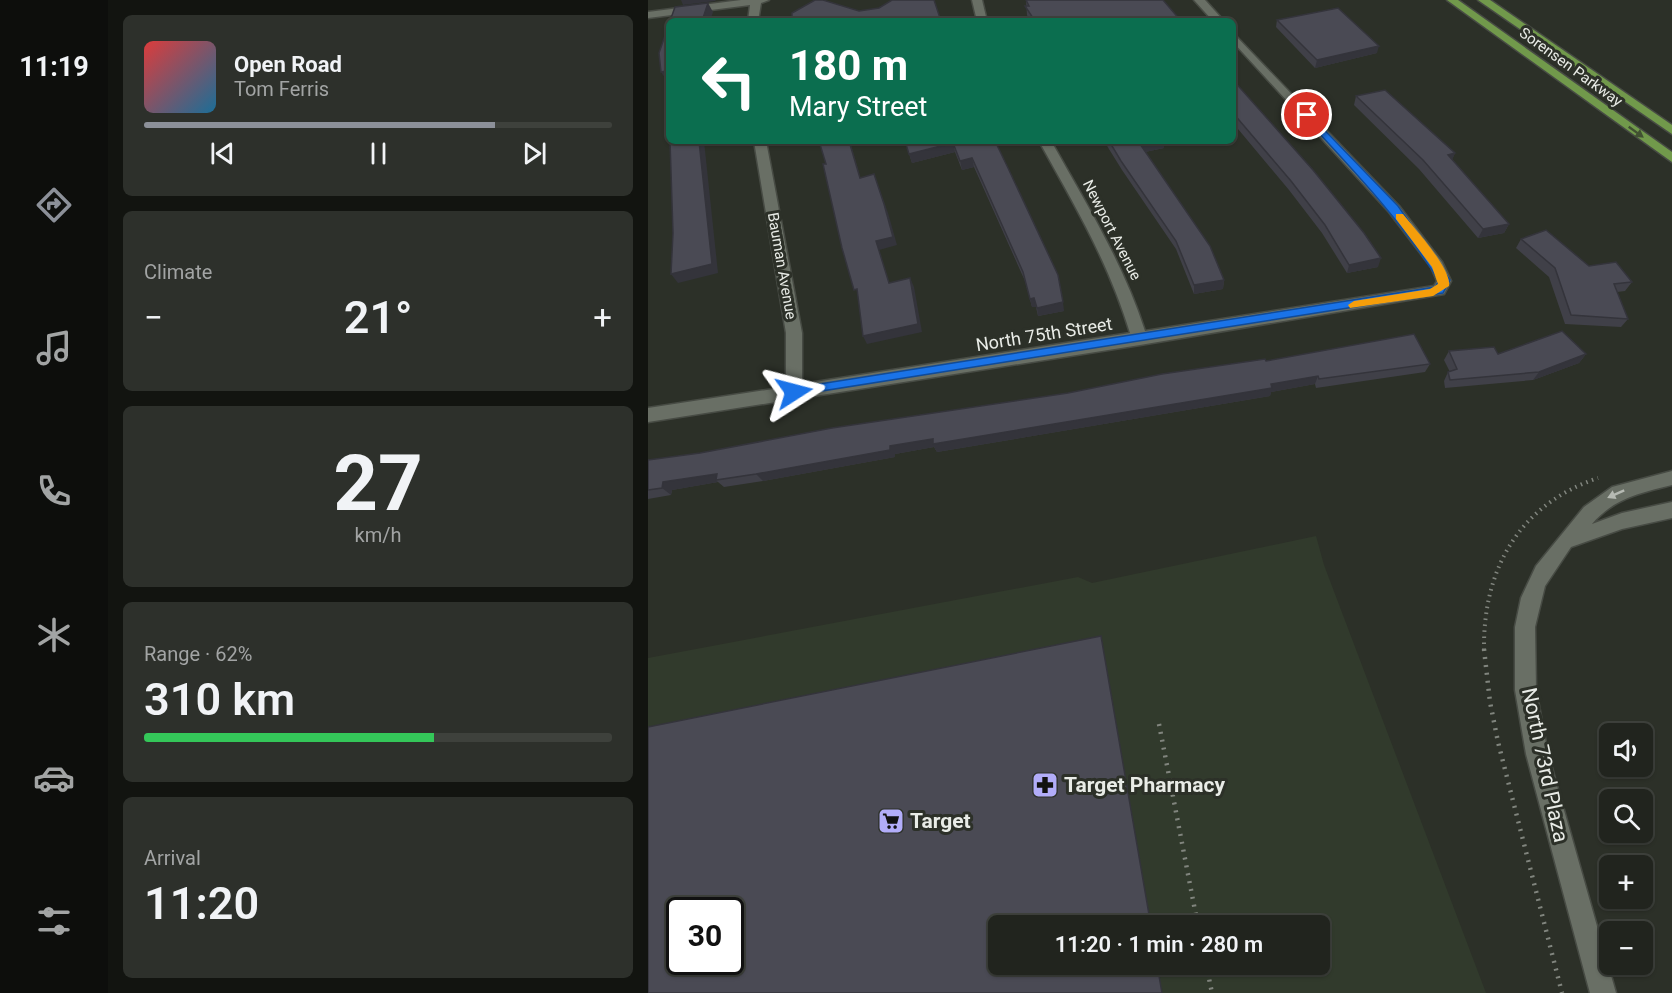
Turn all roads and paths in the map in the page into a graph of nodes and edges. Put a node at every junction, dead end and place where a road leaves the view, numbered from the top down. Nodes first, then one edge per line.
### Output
1 (764, 0) edge
2 (977, 0) edge
3 (1199, 0) edge
4 (1452, 0) edge
5 (1483, 0) edge
6 (756, 1) edge
7 (648, 15) edge
8 (753, 18) edge
9 (981, 18) edge
10 (1216, 18) edge
11 (1236, 39) edge
12 (1672, 130) edge
13 (761, 144) edge
14 (1047, 144) edge
15 (1672, 158) edge
16 (1140, 339) junction
17 (794, 392) junction
18 (648, 415) edge
19 (1672, 478) edge
20 (1672, 510) edge
21 (1564, 542) junction
22 (1159, 724) dead end
23 (1196, 915) edge
24 (1208, 975) edge
25 (1212, 993) edge
26 (1603, 993) edge

1 - 6 street
2 - 9 street
3 - 10 street
4 -> 15 main road, Sorensen Parkway
5 - 12 main road, Sorensen Parkway
6 - 7 street
6 - 8 street
11 - 16 street, North 75th Street
13 - 17 street, Bauman Avenue
14 - 16 street, Newport Avenue
16 - 17 street, North 75th Street
17 - 18 street, North 75th Street
19 -> 21 street, North 73rd Plaza
20 - 21 street
21 - 26 street, North 73rd Plaza
22 - 23 path
24 - 25 path

